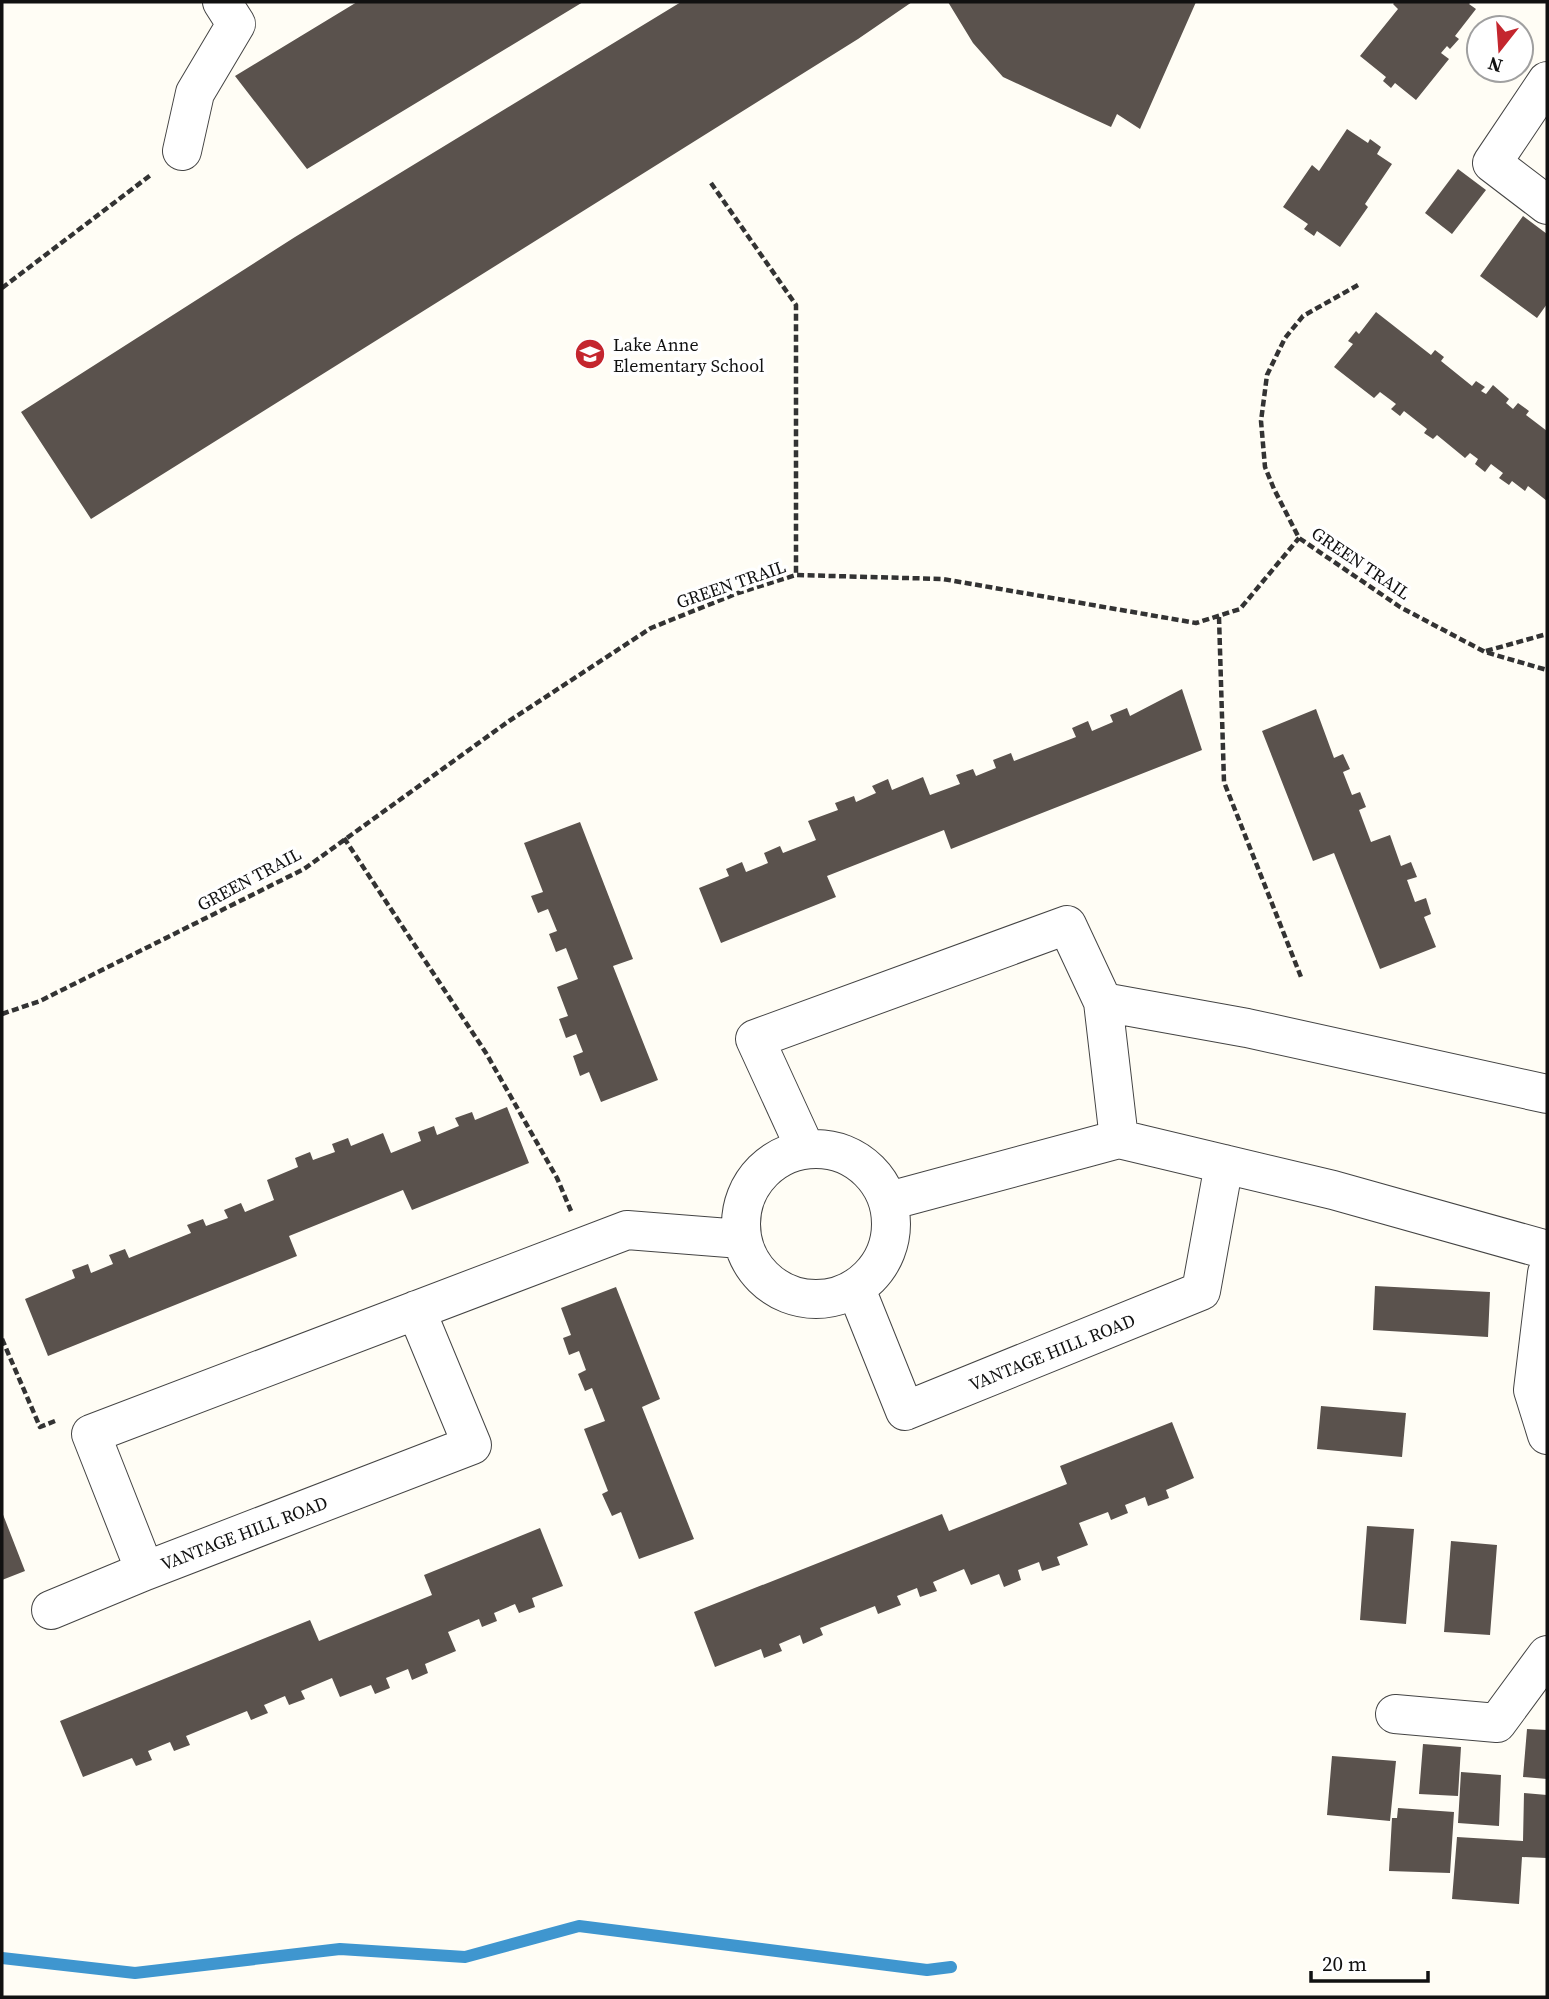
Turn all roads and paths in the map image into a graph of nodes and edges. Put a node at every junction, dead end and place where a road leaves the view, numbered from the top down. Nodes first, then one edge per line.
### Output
1 (222, 2) edge
2 (1547, 81) edge
3 (182, 151) joint
4 (711, 183) dead end
5 (1547, 205) edge
6 (1358, 285) dead end
7 (2, 288) edge
8 (1299, 538) junction
9 (796, 575) junction
10 (1219, 617) junction
11 (1547, 634) edge
12 (1485, 652) junction
13 (1547, 670) edge
14 (344, 838) junction
15 (1301, 977) dead end
16 (1103, 1002) junction
17 (2, 1014) edge
18 (1547, 1094) edge
19 (1119, 1139) junction
20 (805, 1149) junction
21 (1224, 1164) junction
22 (889, 1201) junction
23 (741, 1239) junction
24 (585, 1245) junction
25 (1547, 1250) edge
26 (1547, 1273) edge
27 (856, 1289) junction
28 (416, 1310) junction
29 (2, 1339) edge
30 (91, 1434) junction
31 (1547, 1435) edge
32 (145, 1571) junction
33 (51, 1610) dead end
34 (1547, 1655) edge
35 (1395, 1714) dead end

1 - 3 street
2 - 5 street
3 - 7 path
4 - 9 path
6 - 8 path
8 - 10 path, GREEN TRAIL
8 - 12 path, GREEN TRAIL
9 - 10 path, GREEN TRAIL
9 - 14 path, GREEN TRAIL
10 - 15 path
11 - 12 path
12 - 13 path, GREEN TRAIL
14 - 17 path, GREEN TRAIL
14 - 24 path
16 - 18 street
16 - 19 street
16 - 20 street
19 - 21 street
19 - 22 street
20 - 22 street
20 - 23 street
21 - 25 street
21 - 27 street, VANTAGE HILL ROAD
22 - 27 street
23 - 24 street
23 - 27 street
24 - 28 street
26 - 31 street
28 - 30 street
28 - 32 street, VANTAGE HILL ROAD
29 - 30 path
30 - 32 street, VANTAGE HILL ROAD
32 - 33 street
34 - 35 street

